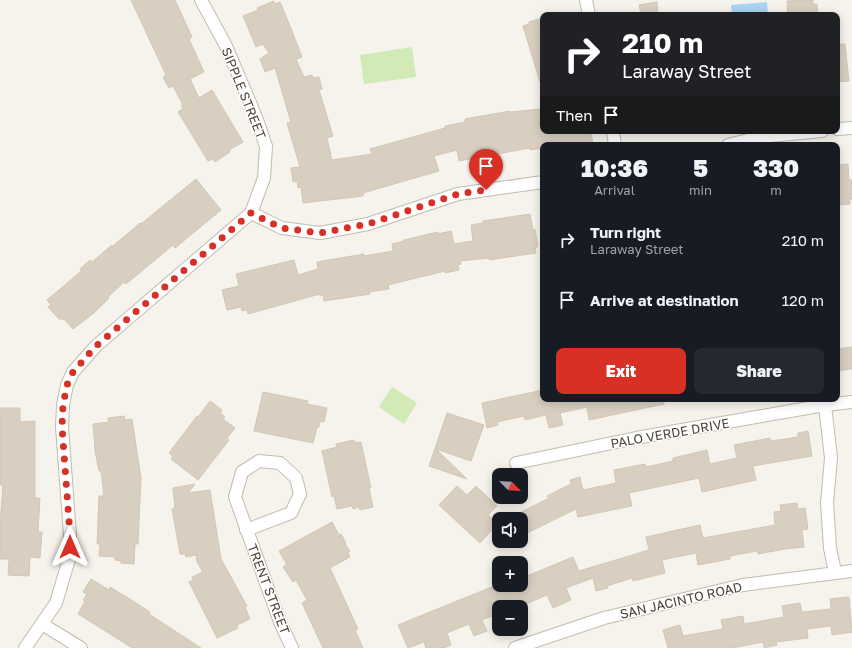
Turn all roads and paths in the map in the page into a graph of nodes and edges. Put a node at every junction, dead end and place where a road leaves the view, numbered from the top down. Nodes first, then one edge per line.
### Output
1 (202, 0) edge
2 (586, 0) edge
3 (588, 12) edge
4 (852, 128) edge
5 (840, 130) edge
6 (791, 134) edge
7 (740, 142) edge
8 (540, 182) edge
9 (251, 213) junction
10 (852, 402) edge
11 (825, 405) junction
12 (516, 463) dead end
13 (246, 530) junction
14 (852, 571) edge
15 (835, 572) junction
16 (42, 624) junction
17 (25, 648) edge
18 (82, 648) edge
19 (292, 648) edge
20 (515, 648) edge

1 - 9 street, SIPPLE STREET
2 - 3 street
4 - 5 street
6 - 7 street
8 - 9 street
9 - 16 street, SIPPLE STREET
10 - 11 street, PALO VERDE DRIVE
11 - 12 street, PALO VERDE DRIVE
11 - 15 street
13 - 13 street, TRENT STREET
13 - 19 street, TRENT STREET
14 - 15 street, SAN JACINTO ROAD
15 - 20 street, SAN JACINTO ROAD
16 - 17 street, SIPPLE STREET
16 - 18 street

